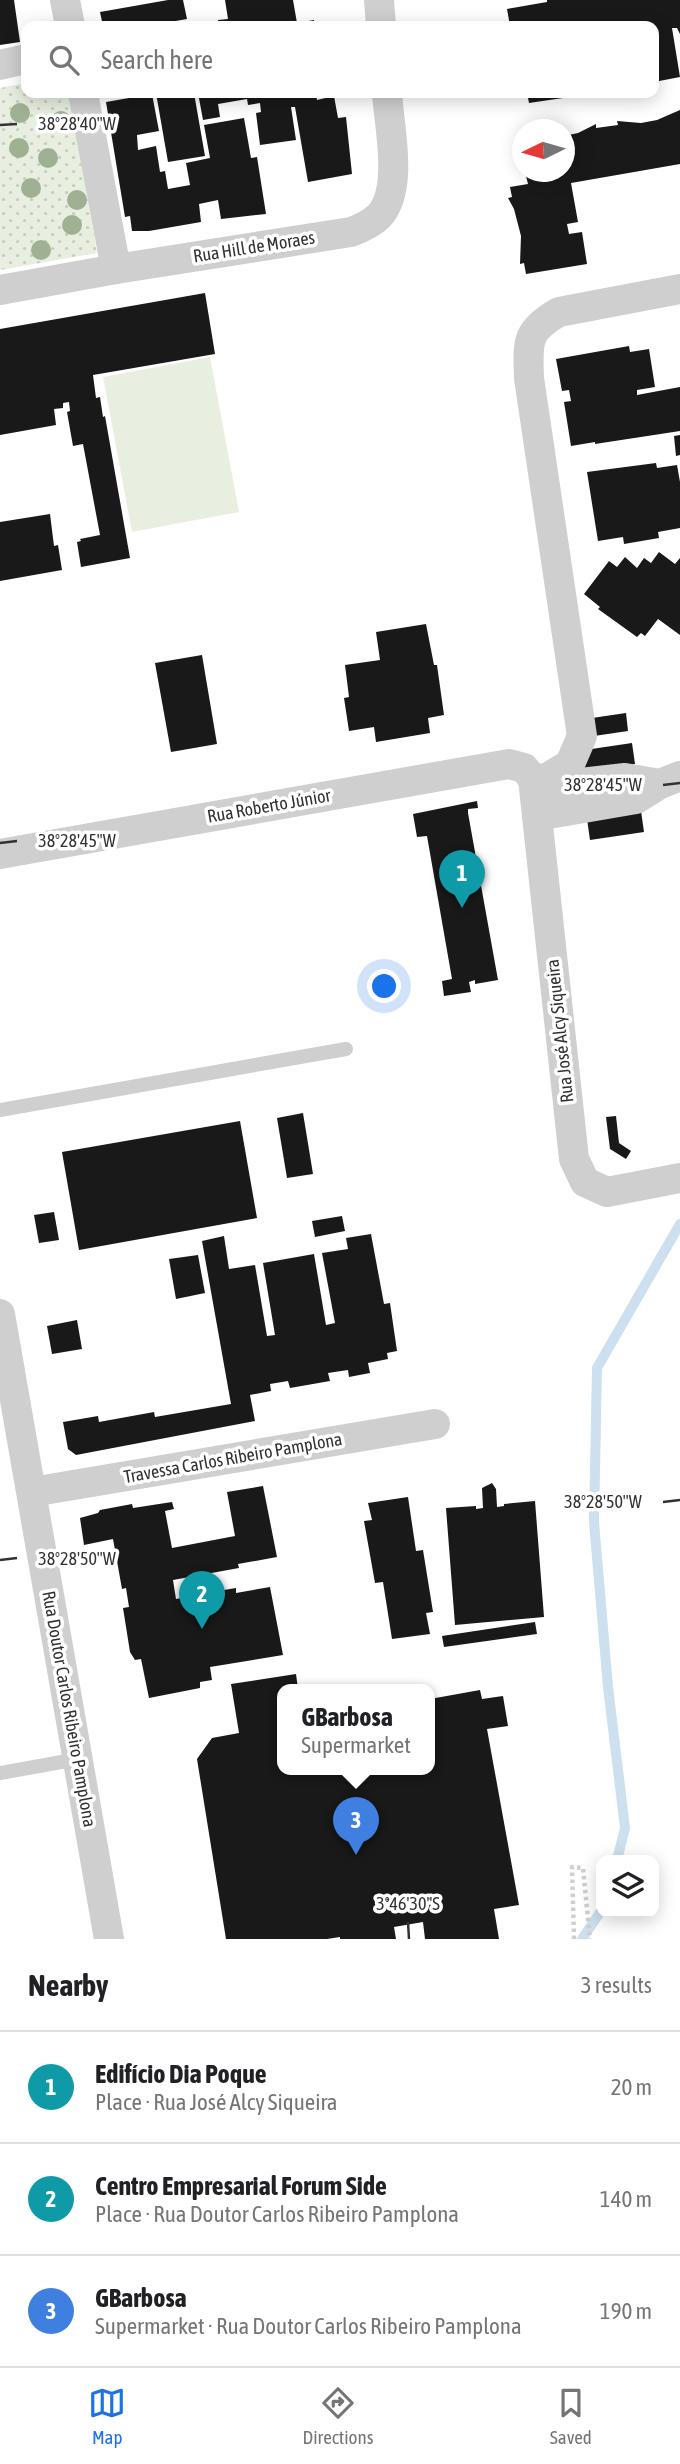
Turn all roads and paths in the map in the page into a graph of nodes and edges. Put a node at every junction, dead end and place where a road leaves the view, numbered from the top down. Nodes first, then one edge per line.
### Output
1 (65, 0) edge
2 (379, 0) edge
3 (70, 21) edge
4 (381, 21) edge
5 (21, 60) edge
6 (0, 65) edge
7 (84, 98) edge
8 (387, 98) edge
9 (116, 269) junction
10 (680, 289) edge
11 (0, 290) edge
12 (670, 780) edge
13 (534, 794) junction
14 (0, 854) edge
15 (346, 1049) dead end
16 (0, 1110) edge
17 (680, 1178) edge
18 (0, 1314) edge
19 (4, 1372) edge
20 (435, 1424) dead end
21 (32, 1492) junction
22 (78, 1759) junction
23 (0, 1773) edge
24 (109, 1939) edge
25 (573, 1939) edge
26 (590, 1939) edge

1 - 3 street
2 - 4 street
5 - 6 street
7 - 9 street
8 - 9 street, Rua Hill de Moraes
9 - 11 street, Rua Hill de Moraes
10 - 13 street
12 - 13 street
13 - 14 street, Rua Roberto Júnior
13 - 17 street, Rua José Alcy Siqueira
15 - 16 lane
18 - 19 street, Rua Doutor Carlos Ribeiro Pamplona
19 - 21 street, Rua Doutor Carlos Ribeiro Pamplona
20 - 21 street, Travessa Carlos Ribeiro Pamplona
21 - 22 street, Rua Doutor Carlos Ribeiro Pamplona
22 - 23 lane
22 - 24 street, Rua Doutor Carlos Ribeiro Pamplona
25 - 26 path

